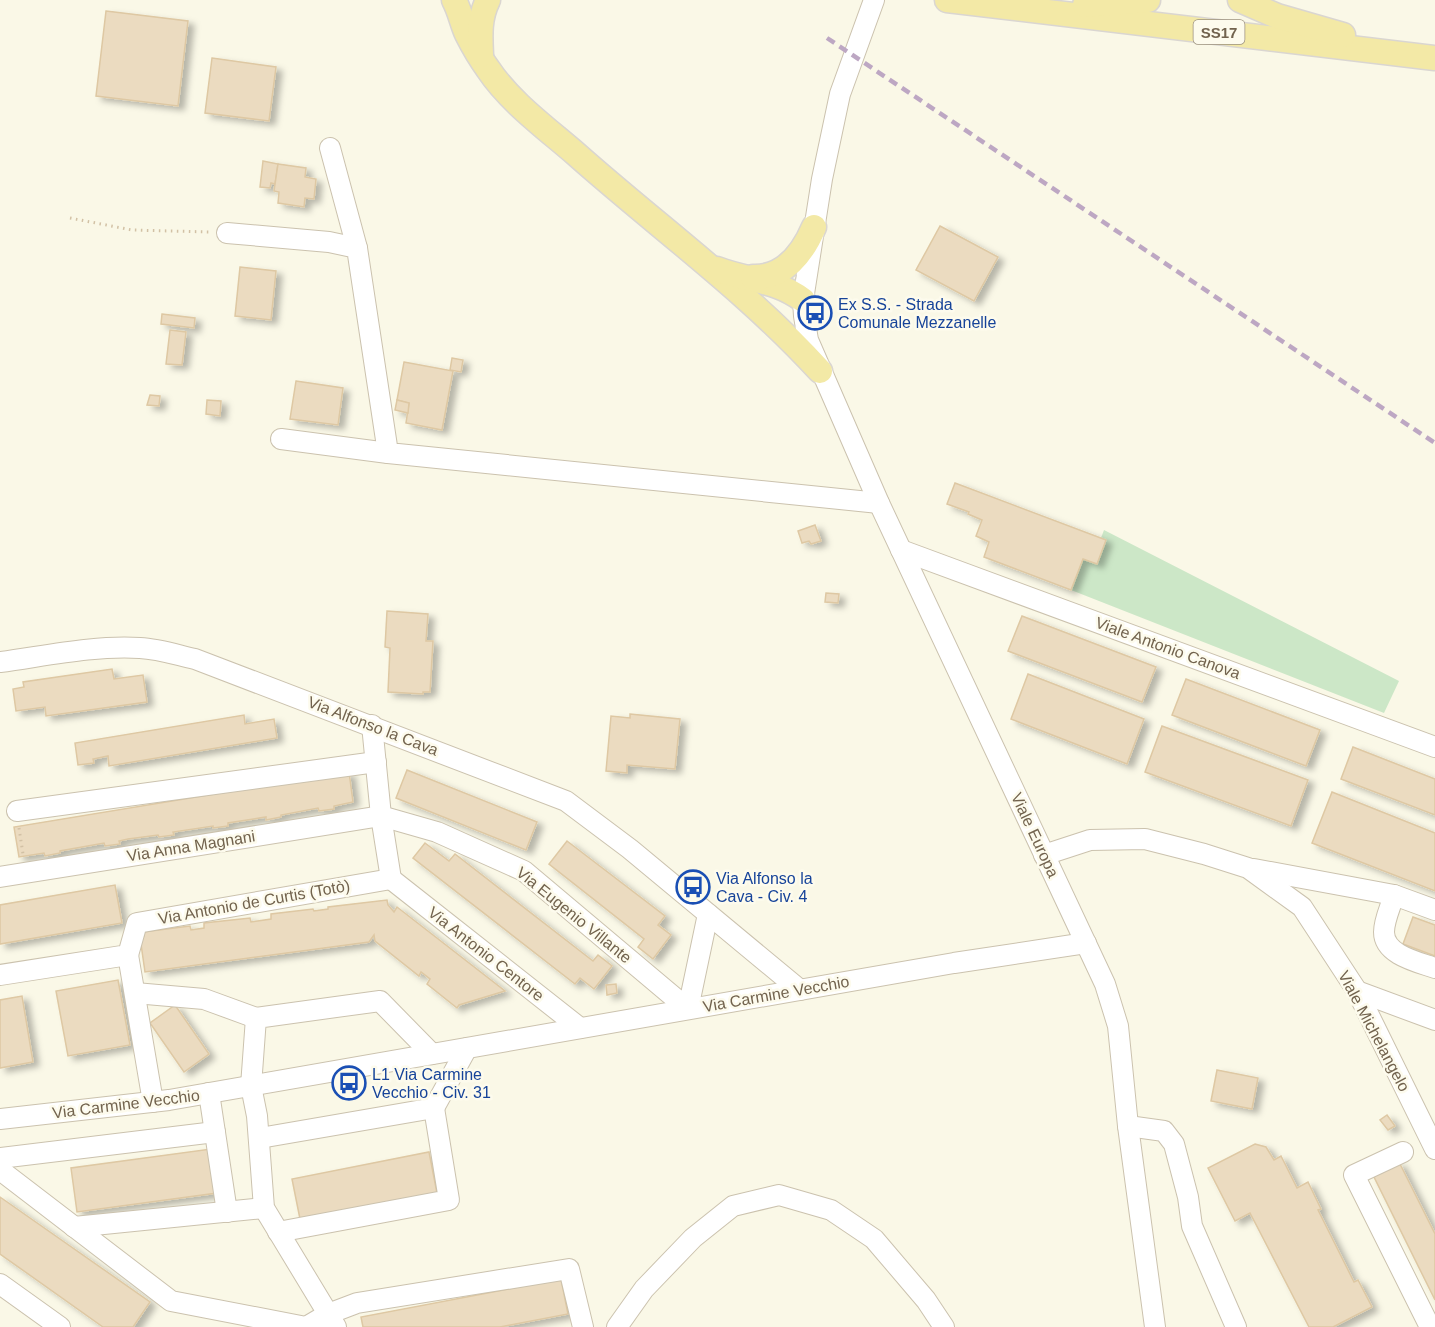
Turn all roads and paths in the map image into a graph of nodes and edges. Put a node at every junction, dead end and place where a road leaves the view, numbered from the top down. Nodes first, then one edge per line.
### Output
1 (454, 0) edge
2 (488, 0) edge
3 (874, 0) edge
4 (947, 0) edge
5 (1148, 0) edge
6 (1240, 0) edge
7 (1019, 8) junction
8 (481, 57) junction
9 (1426, 57) edge
10 (330, 148) dead end
11 (70, 218) dead end
12 (814, 227) junction
13 (227, 233) joint
14 (357, 248) junction
15 (749, 288) junction
16 (804, 300) junction
17 (820, 371) junction
18 (281, 440) dead end
19 (388, 453) junction
20 (879, 503) junction
21 (901, 550) junction
22 (0, 662) edge
23 (372, 725) junction
24 (1435, 747) edge
25 (376, 762) junction
26 (17, 811) joint
27 (381, 816) junction
28 (1044, 855) junction
29 (1248, 868) junction
30 (26, 872) junction
31 (0, 877) edge
32 (391, 879) junction
33 (1394, 895) junction
34 (1435, 910) edge
35 (708, 914) junction
36 (1086, 943) junction
37 (128, 955) junction
38 (1435, 968) edge
39 (0, 975) edge
40 (800, 990) junction
41 (1357, 991) junction
42 (135, 993) junction
43 (688, 1010) junction
44 (256, 1018) junction
45 (1435, 1020) edge
46 (580, 1028) junction
47 (467, 1048) junction
48 (432, 1054) junction
49 (251, 1086) junction
50 (209, 1093) junction
51 (153, 1102) junction
52 (434, 1108) junction
53 (0, 1119) edge
54 (1128, 1126) junction
55 (215, 1132) junction
56 (260, 1138) junction
57 (1435, 1149) edge
58 (1402, 1152) dead end
59 (0, 1158) edge
60 (0, 1170) edge
61 (264, 1208) junction
62 (227, 1212) junction
63 (74, 1227) junction
64 (278, 1232) junction
65 (0, 1284) edge
66 (332, 1321) edge
67 (60, 1327) edge
68 (583, 1327) edge
69 (617, 1327) edge
70 (944, 1327) edge
71 (1155, 1327) edge
72 (1236, 1327) edge
73 (1430, 1327) edge

1 - 8 main road
2 - 8 main road
3 - 12 street, Viale Europa
4 - 7 main road, SS17
5 - 7 main road
6 - 9 main road
7 - 9 main road, SS17
8 - 15 main road
10 - 14 street
11 - 13 path
12 - 15 main road
12 - 16 street, Viale Europa
13 - 14 street
14 - 19 street
15 - 16 main road
15 - 17 main road
16 - 17 street, Viale Europa
17 - 20 street, Viale Europa
18 - 19 street
19 - 20 street
20 - 21 street, Viale Europa
21 - 24 street, Viale Antonio Canova
21 - 28 street, Viale Europa
22 - 23 street, Via Alfonso la Cava
23 - 25 street
23 - 35 street, Via Alfonso la Cava
25 - 26 street, Via Alfonso la Cava
25 - 27 street
26 - 30 path
27 - 30 street, Via Anna Magnani
27 - 32 street
27 - 43 street, Via Eugenio Villante
28 - 29 street, Viale Michelangelo
28 - 36 street, Viale Europa
29 - 33 street
29 - 41 street, Viale Michelangelo
30 - 31 street, Via Anna Magnani
32 - 37 street, Via Antonio de Curtis (Totò)
32 - 46 street, Via Antonio Centore
33 - 34 street
33 - 38 street
35 - 40 street, Via Alfonso la Cava
35 - 43 street
36 - 40 street, Via Carmine Vecchio
36 - 54 street, Viale Europa
37 - 39 street
37 - 42 street
40 - 43 street, Via Carmine Vecchio
41 - 45 street
41 - 57 street, Viale Michelangelo
42 - 44 street
42 - 51 street
43 - 46 street, Via Carmine Vecchio
44 - 48 street
44 - 49 street
46 - 47 street, Via Carmine Vecchio
47 - 48 street, Via Carmine Vecchio
47 - 52 street
48 - 49 street, Via Carmine Vecchio
49 - 50 street, Via Carmine Vecchio
49 - 56 street
50 - 51 street, Via Carmine Vecchio
50 - 55 street
51 - 53 street, Via Carmine Vecchio
52 - 56 street
52 - 64 street
54 - 71 street, Viale Europa
54 - 72 street
55 - 59 street
55 - 62 street
56 - 61 street
58 - 73 street
60 - 63 street
61 - 62 street
61 - 64 street
62 - 63 street
63 - 66 street
64 - 66 street
65 - 67 street
66 - 68 street
69 - 70 street

